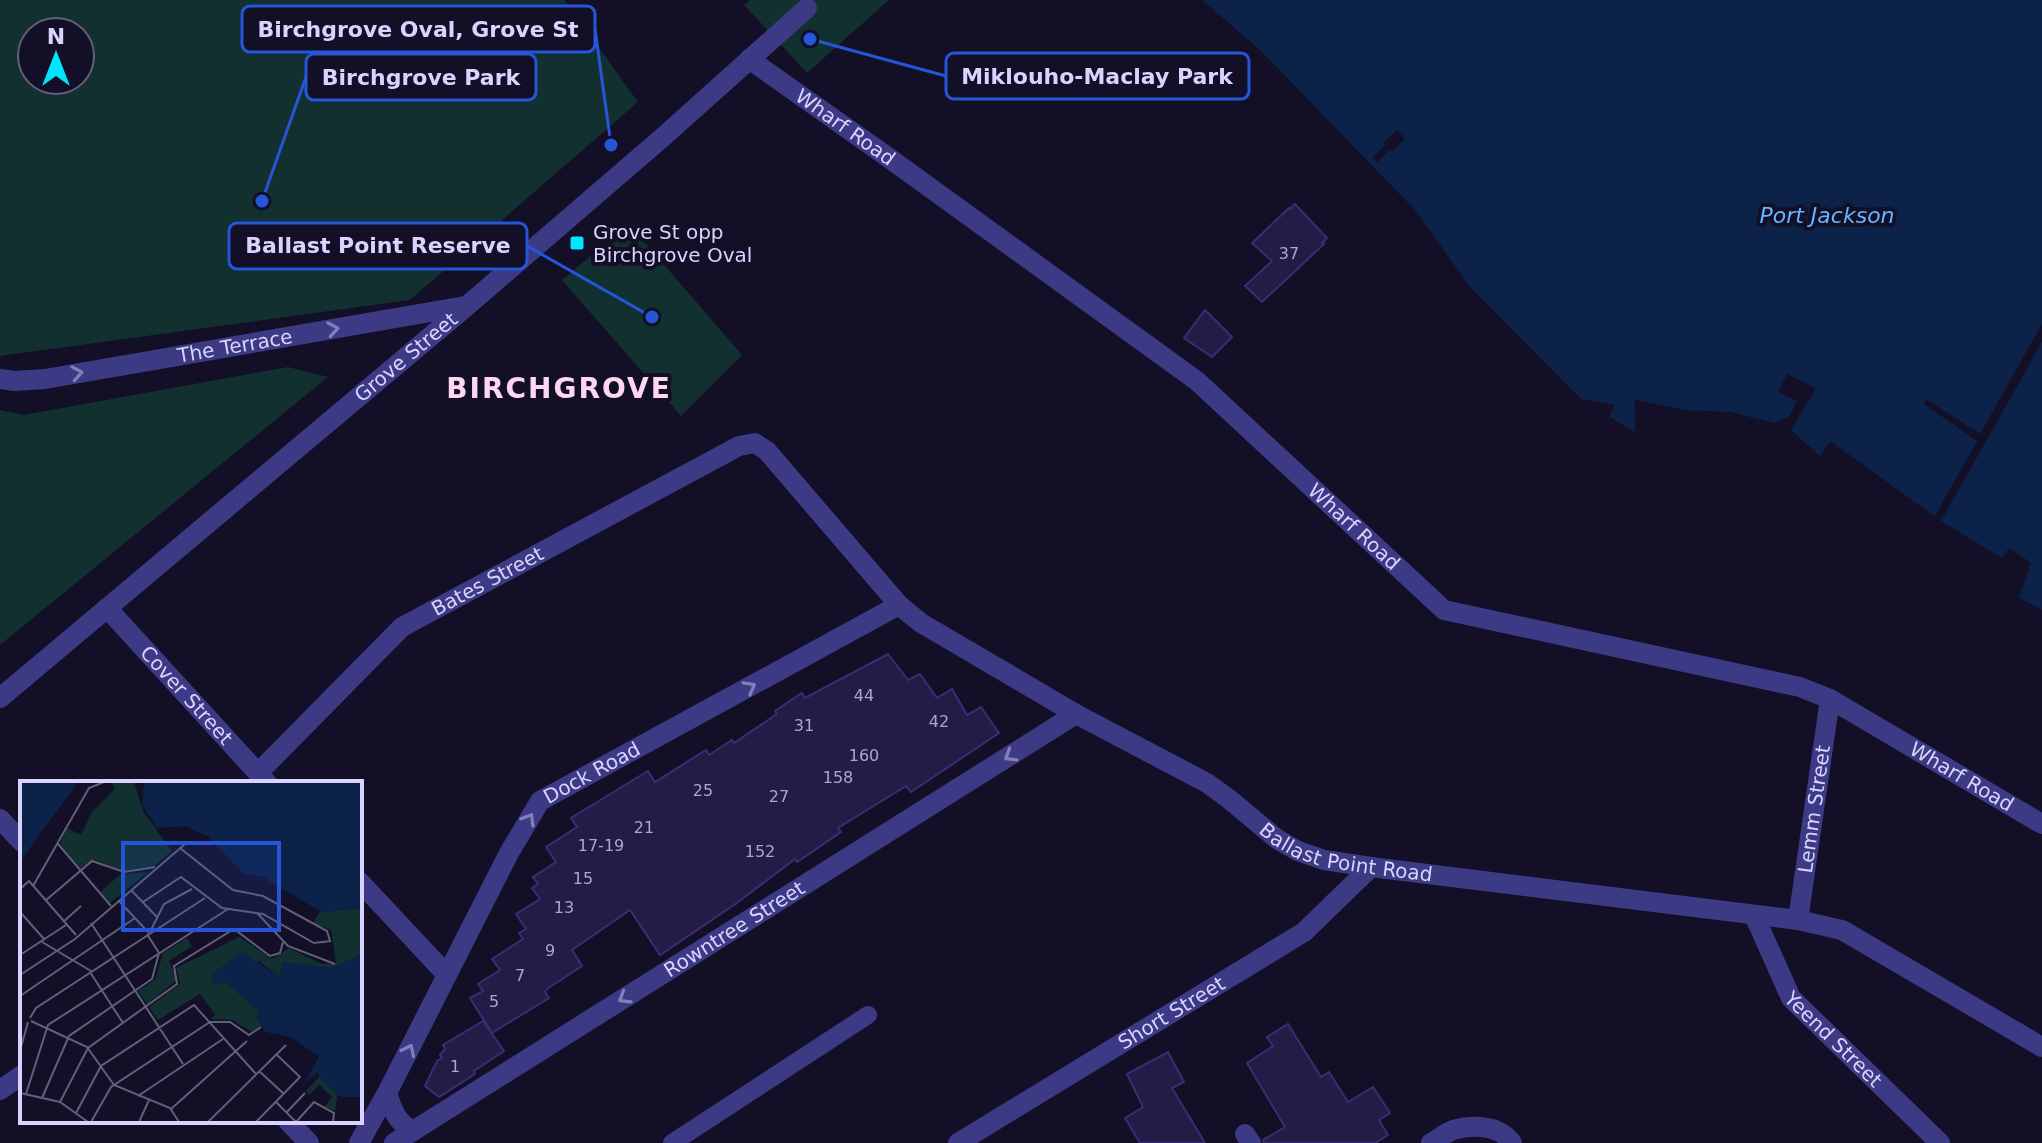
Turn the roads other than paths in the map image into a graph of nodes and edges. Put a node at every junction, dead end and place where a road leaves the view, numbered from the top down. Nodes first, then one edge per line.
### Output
1 (807, 8) dead end
2 (749, 59) junction
3 (468, 305) junction
4 (0, 379) edge
5 (755, 443) joint
6 (899, 605) junction
7 (107, 608) junction
8 (0, 698) edge
9 (1830, 699) junction
10 (1076, 714) junction
11 (262, 778) edge
12 (0, 819) edge
13 (2042, 824) edge
14 (20, 840) edge
15 (1371, 867) junction
16 (362, 884) edge
17 (1754, 915) junction
18 (1798, 920) junction
19 (446, 974) junction
20 (868, 1015) dead end
21 (2042, 1047) edge
22 (20, 1076) edge
23 (0, 1090) edge
24 (387, 1093) junction
25 (290, 1123) edge
26 (413, 1131) junction
27 (309, 1143) edge
28 (359, 1143) edge
29 (394, 1143) edge
30 (672, 1143) edge
31 (958, 1143) edge
32 (1431, 1143) edge
33 (1512, 1143) edge
34 (1940, 1143) edge

1 - 2 street, Grove Street
2 - 3 street, Grove Street
2 - 9 street, Wharf Road
4 -> 3 street, The Terrace
3 - 7 street, Grove Street
5 - 6 street, Ballast Point Road
5 - 11 street, Bates Street
6 - 10 street, Ballast Point Road
19 -> 6 street, Dock Road
7 - 8 street, Grove Street
7 - 11 street, Cover Street
9 - 13 street, Wharf Road
9 - 18 street, Lemm Street
10 - 15 street, Ballast Point Road
10 -> 26 street, Rowntree Street
12 - 14 street
15 - 17 street, Ballast Point Road
15 - 31 street, Short Street
16 - 19 street
17 - 18 street, Ballast Point Road
17 - 34 street, Yeend Street
18 - 21 street, Ballast Point Road
24 -> 19 street, Dock Road
20 - 30 lane
22 - 23 street
24 - 26 street
24 - 28 street, Dock Road
25 - 27 street
26 - 29 street, Rowntree Street
32 - 33 street

